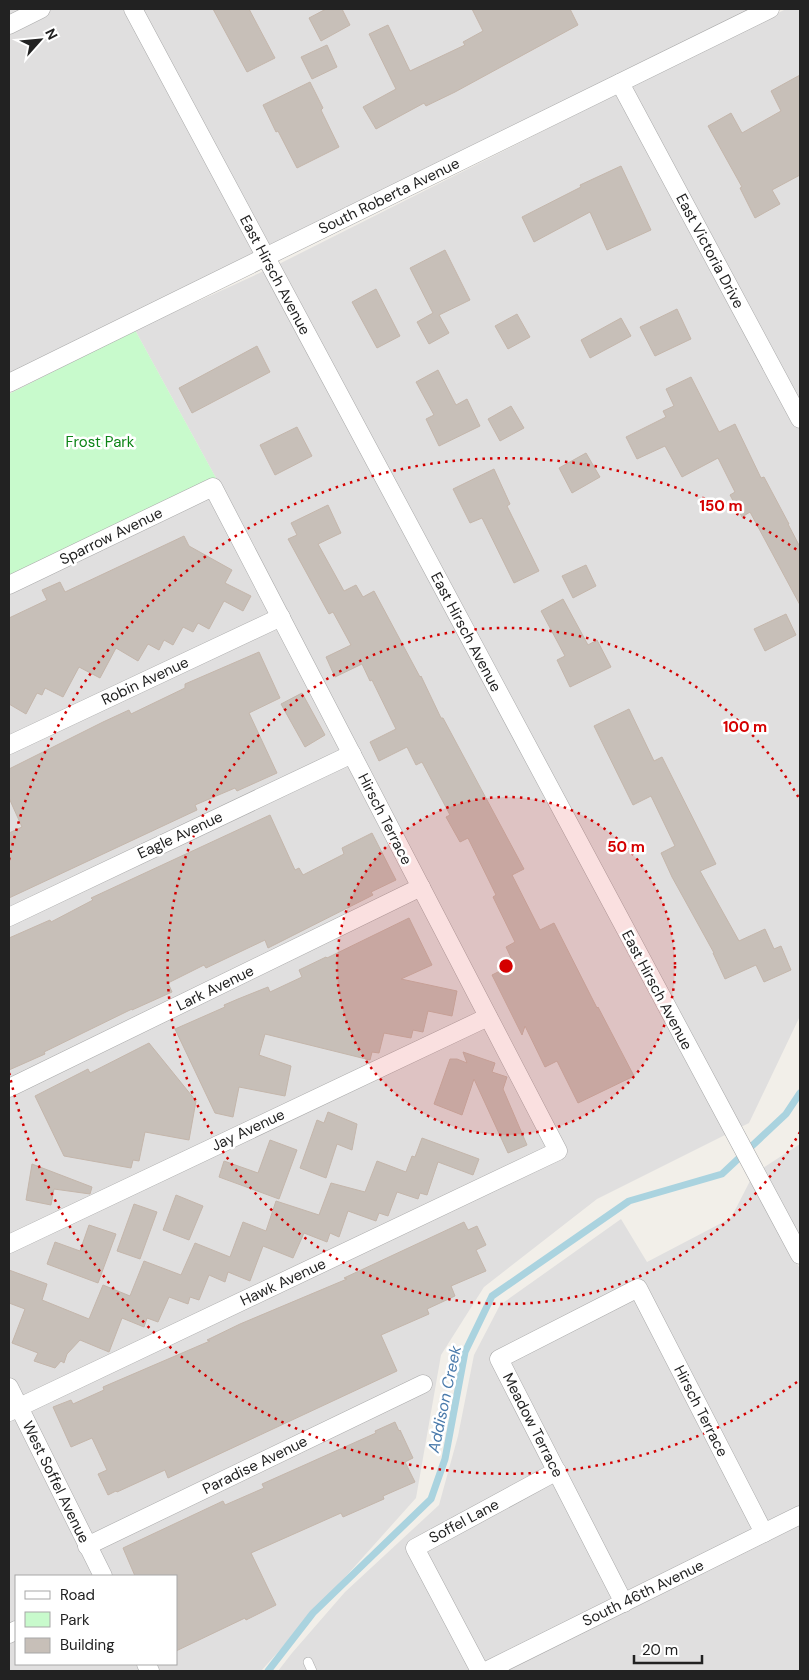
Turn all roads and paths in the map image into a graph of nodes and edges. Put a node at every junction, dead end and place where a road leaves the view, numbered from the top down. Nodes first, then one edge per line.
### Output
1 (41, 9) edge
2 (133, 9) edge
3 (770, 9) edge
4 (9, 25) edge
5 (620, 83) junction
6 (265, 257) junction
7 (9, 383) edge
8 (800, 419) edge
9 (213, 487) joint
10 (9, 585) edge
11 (281, 617) junction
12 (9, 745) edge
13 (352, 754) junction
14 (421, 887) junction
15 (9, 917) edge
16 (488, 1017) junction
17 (9, 1088) edge
18 (558, 1151) joint
19 (9, 1244) edge
20 (800, 1255) edge
21 (638, 1288) joint
22 (423, 1384) dead end
23 (9, 1387) edge
24 (14, 1410) edge
25 (558, 1471) junction
26 (800, 1515) edge
27 (764, 1533) junction
28 (87, 1546) junction
29 (102, 1575) edge
30 (624, 1603) junction
31 (308, 1662) dead end
32 (312, 1671) edge
33 (480, 1671) edge
34 (486, 1671) edge

1 - 4 street
2 - 6 street, East Hirsch Avenue
3 - 5 street, South Roberta Avenue
5 - 6 street, South Roberta Avenue
5 - 8 street, East Victoria Drive
6 - 7 street, South Roberta Avenue
6 - 20 street, East Hirsch Avenue
9 - 10 street, Sparrow Avenue
9 - 11 street, Hirsch Terrace
11 - 12 street, Robin Avenue
11 - 13 street, Hirsch Terrace
13 - 14 street, Hirsch Terrace
13 - 15 street, Eagle Avenue
14 - 16 street, Hirsch Terrace
14 - 17 street, Lark Avenue
16 - 18 street, Hirsch Terrace
16 - 19 street, Jay Avenue
18 - 24 street, Hawk Avenue
21 - 25 street, Meadow Terrace
21 - 27 street, Hirsch Terrace
22 - 28 street, Paradise Avenue
23 - 24 street, West Soffel Avenue
24 - 28 street, West Soffel Avenue
25 - 30 street, Meadow Terrace
25 - 33 street, Soffel Lane
26 - 27 street, South 46th Avenue
27 - 30 street, South 46th Avenue
28 - 29 street, West Soffel Avenue
30 - 34 street, South 46th Avenue
31 - 32 lane

